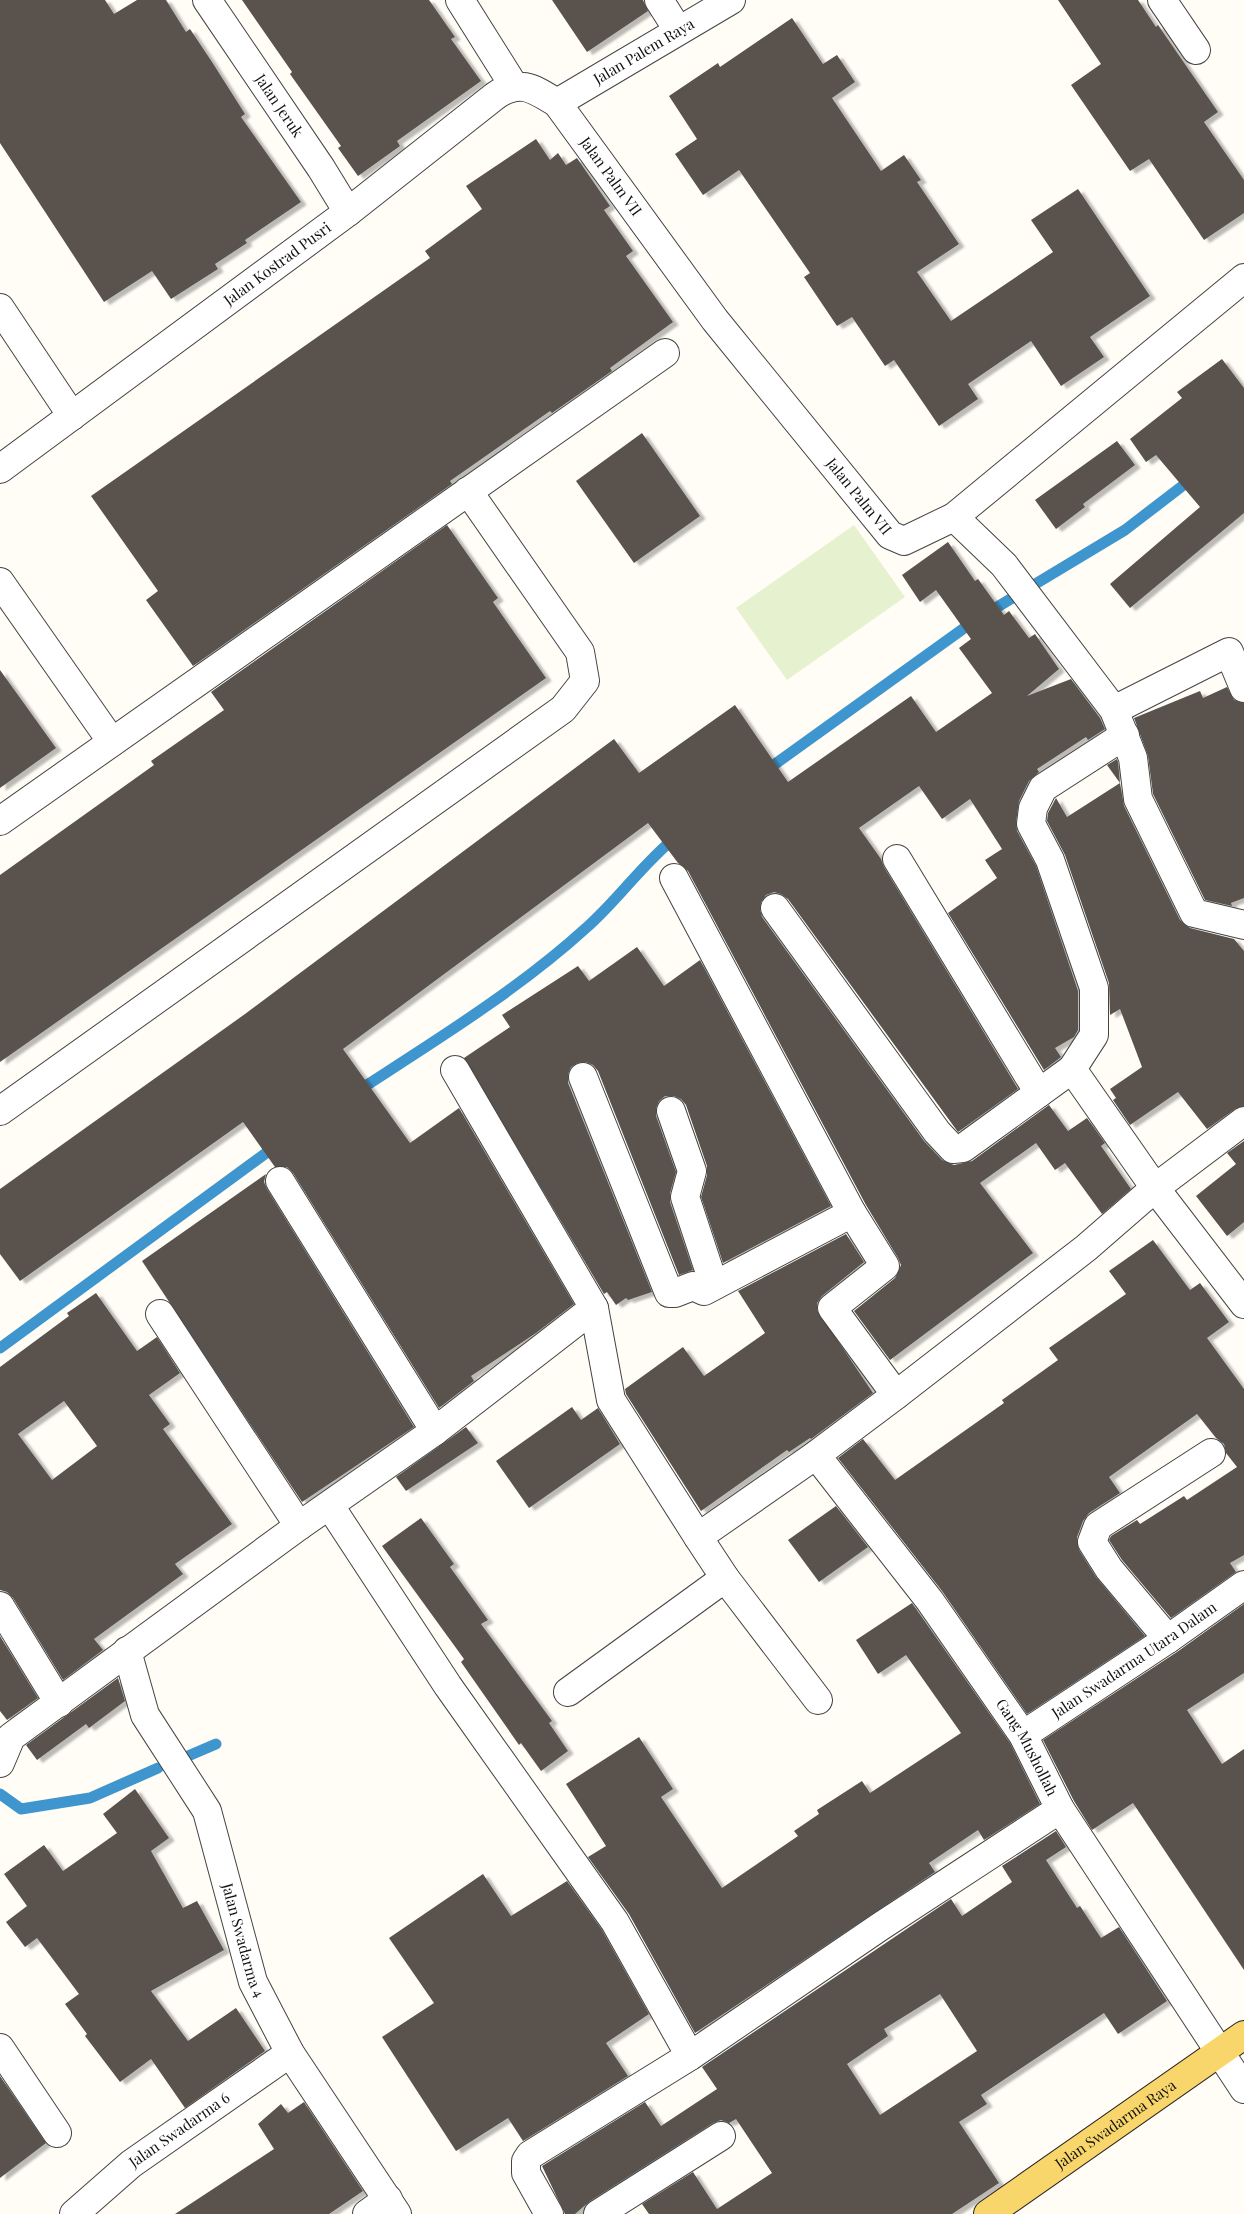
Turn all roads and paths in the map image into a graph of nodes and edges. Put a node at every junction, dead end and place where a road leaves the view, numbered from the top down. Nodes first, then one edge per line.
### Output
1 (207, 0) edge
2 (460, 0) edge
3 (659, 0) edge
4 (731, 0) edge
5 (1162, 0) edge
6 (678, 30) junction
7 (1196, 50) dead end
8 (514, 86) junction
9 (557, 103) junction
10 (348, 212) junction
11 (1244, 278) edge
12 (0, 308) edge
13 (665, 353) dead end
14 (72, 416) junction
15 (0, 469) edge
16 (468, 491) junction
17 (954, 516) junction
18 (0, 582) edge
19 (1237, 648) edge
20 (1244, 688) edge
21 (1114, 710) junction
22 (1125, 735) junction
23 (112, 742) junction
24 (0, 821) edge
25 (896, 859) dead end
26 (674, 878) dead end
27 (774, 908) dead end
28 (1244, 925) edge
29 (1072, 1069) junction
30 (455, 1070) dead end
31 (583, 1077) dead end
32 (1039, 1093) junction
33 (0, 1111) edge
34 (671, 1111) dead end
35 (1244, 1121) edge
36 (280, 1181) dead end
37 (1155, 1188) junction
38 (852, 1213) junction
39 (714, 1285) junction
40 (1244, 1304) edge
41 (594, 1308) junction
42 (160, 1314) dead end
43 (896, 1394) junction
44 (435, 1431) junction
45 (1210, 1453) dead end
46 (816, 1455) junction
47 (330, 1506) junction
48 (299, 1526) junction
49 (698, 1537) junction
50 (725, 1578) junction
51 (1244, 1585) edge
52 (0, 1606) edge
53 (1168, 1639) junction
54 (127, 1651) junction
55 (568, 1692) dead end
56 (818, 1700) dead end
57 (59, 1703) junction
58 (1023, 1735) junction
59 (0, 1763) edge
60 (1060, 1809) junction
61 (1244, 2036) edge
62 (0, 2048) edge
63 (290, 2053) junction
64 (1220, 2053) junction
65 (690, 2056) junction
66 (1244, 2089) edge
67 (57, 2133) dead end
68 (721, 2136) dead end
69 (384, 2209) edge
70 (74, 2214) edge
71 (549, 2214) edge
72 (598, 2214) edge
73 (988, 2214) edge

1 - 10 street, Jalan Jeruk
2 - 8 street
3 - 6 street
4 - 6 street, Jalan Palem Raya
5 - 7 street
6 - 9 street, Jalan Palem Raya
8 - 9 street
8 - 10 street, Jalan Kostrad Pusri
9 - 17 street, Jalan Palm VII
10 - 14 street, Jalan Kostrad Pusri
11 - 17 street, Jalan Palm VII
12 - 14 street
13 - 16 street
14 - 15 street, Jalan Kostrad Pusri
16 - 23 street
16 - 33 street
17 - 21 street
18 - 23 street
19 - 20 street
19 - 21 street
21 - 22 street
22 - 28 street
22 - 29 street
23 - 24 street
25 - 32 street
26 - 38 street
27 - 32 street
29 - 32 street
29 - 37 street
30 - 41 street
31 - 39 street
34 - 39 street
35 - 37 street
36 - 44 street
37 - 40 street
37 - 43 street
38 - 39 street
38 - 43 street
41 - 44 street
41 - 49 street
42 - 48 street
43 - 46 street
44 - 47 street
45 - 53 street
46 - 49 street
46 - 58 street, Gang Mushollah
47 - 48 street
47 - 65 street
48 - 54 street
49 - 50 street
50 - 55 street
50 - 56 street
51 - 53 street, Jalan Swadarma Utara Dalam
52 - 57 street
53 - 58 street, Jalan Swadarma Utara Dalam
54 - 57 street
54 - 63 street, Jalan Swadarma 4
57 - 59 street
58 - 60 street, Gang Mushollah
60 - 64 street, Gang Mushollah
60 - 65 street
61 - 64 main road, Jalan Swadarma Raya
62 - 67 street
63 - 69 street, Jalan Swadarma 4
63 - 70 street, Jalan Swadarma 6
64 - 66 street, Gang Mushollah
64 - 73 main road, Jalan Swadarma Raya
65 - 71 street
68 - 72 street

